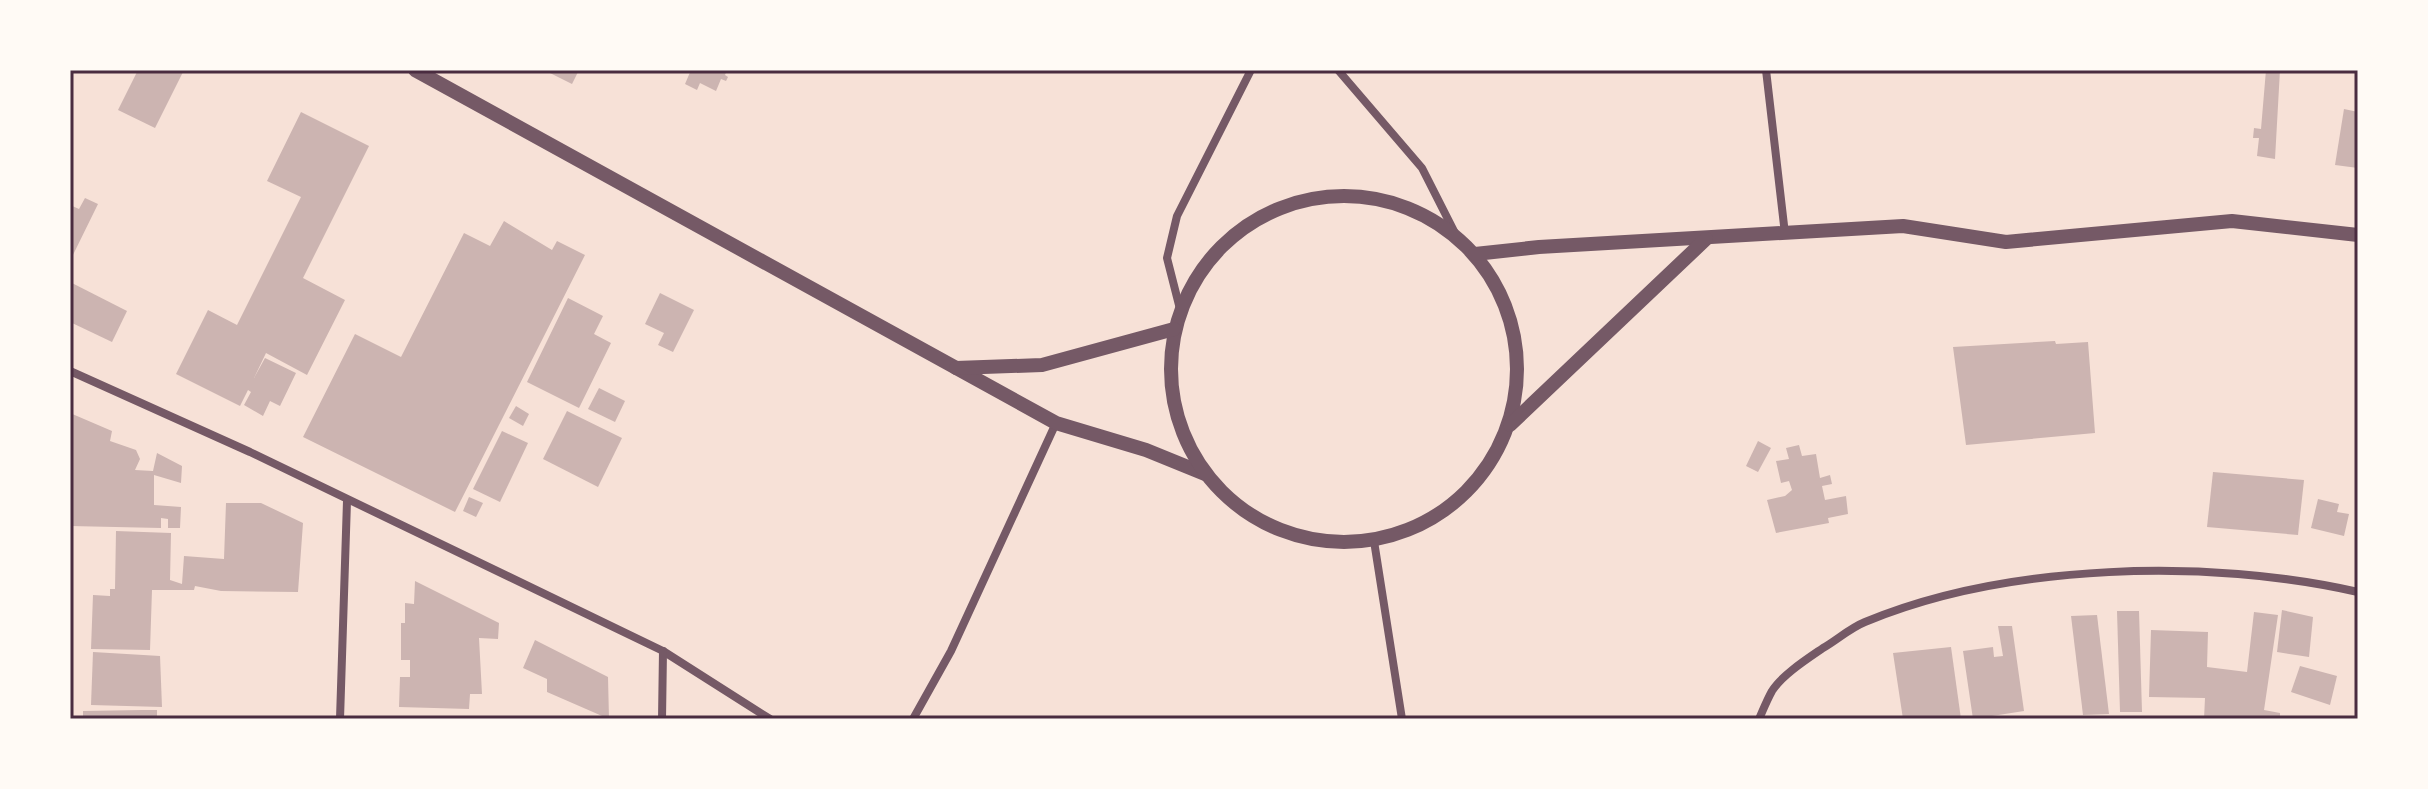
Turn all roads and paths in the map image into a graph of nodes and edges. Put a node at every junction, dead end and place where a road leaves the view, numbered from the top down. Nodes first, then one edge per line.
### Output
1 (415, 70) edge
2 (1251, 70) edge
3 (1338, 70) edge
4 (1766, 70) edge
5 (1785, 234) junction
6 (2358, 235) edge
7 (1457, 237) junction
8 (1706, 239) junction
9 (1475, 254) junction
10 (1180, 309) junction
11 (1174, 329) junction
12 (954, 368) junction
13 (70, 371) edge
14 (1056, 423) junction
15 (1509, 425) junction
16 (1206, 474) junction
17 (347, 501) junction
18 (1374, 541) junction
19 (2358, 592) edge
20 (663, 651) junction
21 (340, 719) edge
22 (662, 719) edge
23 (770, 719) edge
24 (913, 719) edge
25 (1402, 719) edge
26 (1759, 719) edge

1 - 12 street
2 - 10 street
3 - 7 street
4 - 5 street
5 - 6 street
5 - 8 street
7 - 9 street
7 - 10 street
8 - 9 street
8 - 15 street
9 - 15 street
10 - 11 street
11 - 12 street
11 - 16 street
12 - 14 street
13 - 17 street
14 - 16 street
14 - 24 street
15 - 18 street
16 - 18 street
17 - 20 street
17 - 21 street
18 - 25 street
19 - 26 street
20 - 22 street
20 - 23 street

